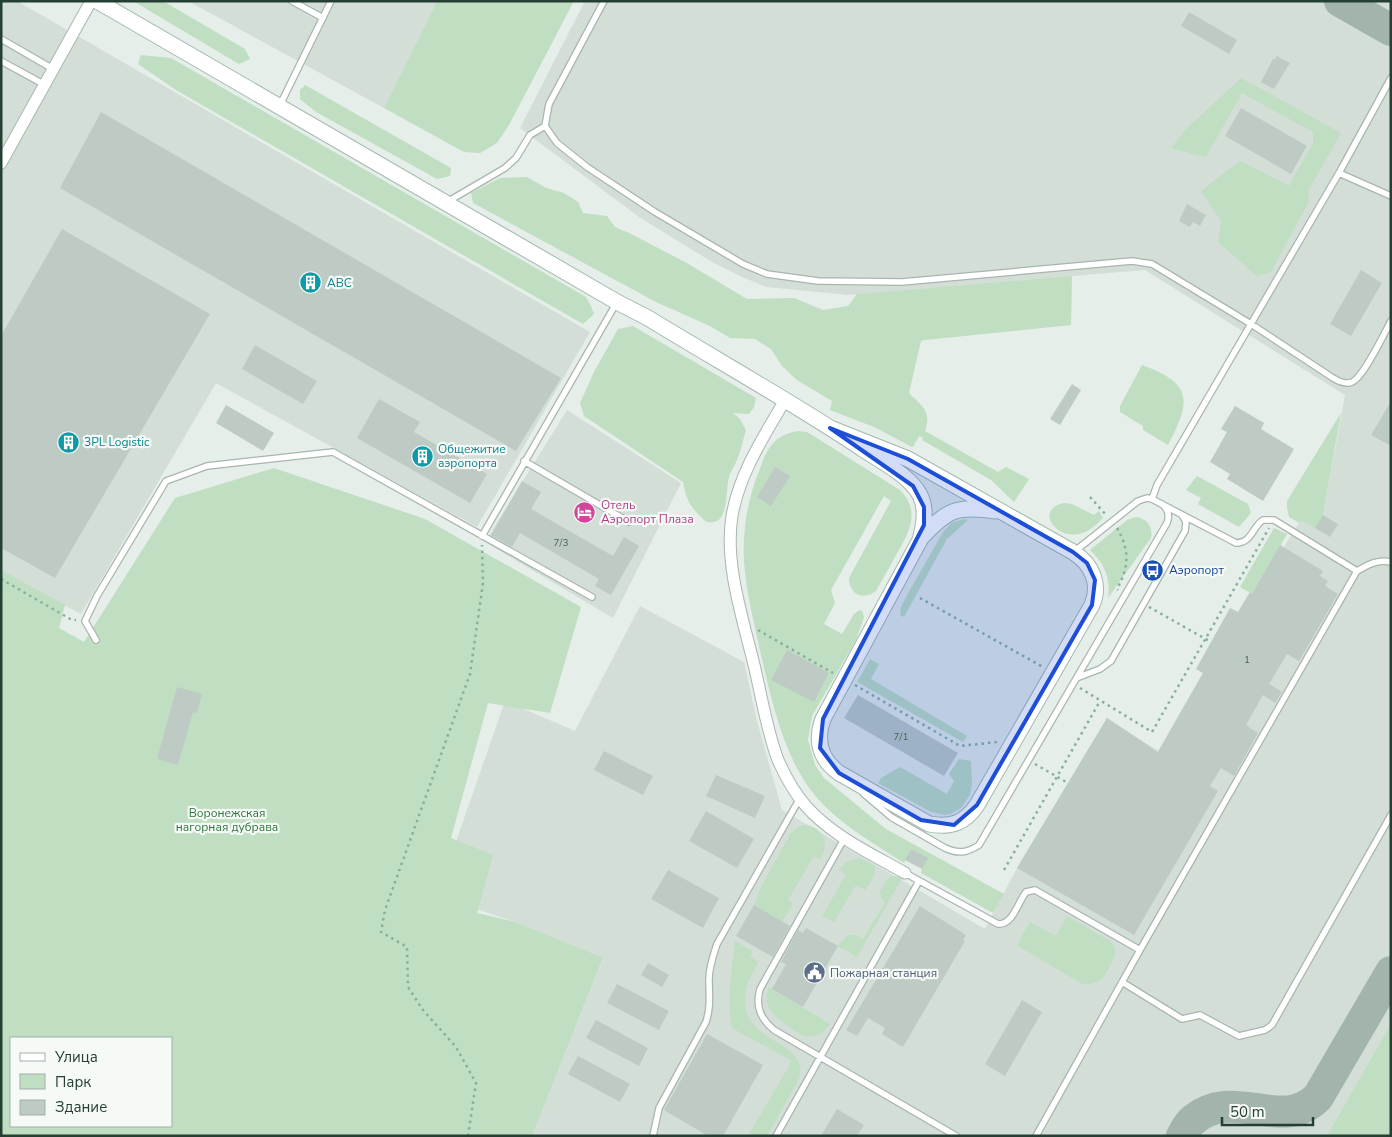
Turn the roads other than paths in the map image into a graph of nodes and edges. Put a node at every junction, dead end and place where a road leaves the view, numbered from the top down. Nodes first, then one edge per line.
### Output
1 (92, 1) edge
2 (97, 1) edge
3 (292, 1) edge
4 (331, 1) edge
5 (604, 1) edge
6 (323, 18) junction
7 (1, 39) edge
8 (1, 61) edge
9 (53, 69) junction
10 (1391, 78) edge
11 (45, 85) junction
12 (280, 107) junction
13 (545, 126) junction
14 (1, 163) edge
15 (1339, 173) junction
16 (1391, 196) edge
17 (445, 203) junction
18 (617, 302) junction
19 (1391, 322) edge
20 (1251, 324) junction
21 (785, 400) junction
22 (830, 428) junction
23 (524, 461) junction
24 (1152, 499) junction
25 (1162, 504) junction
26 (1003, 513) junction
27 (1181, 514) junction
28 (629, 522) dead end
29 (482, 536) junction
30 (920, 540) junction
31 (1074, 552) junction
32 (1391, 562) edge
33 (1356, 571) junction
34 (592, 597) dead end
35 (96, 640) dead end
36 (1074, 683) junction
37 (839, 773) junction
38 (800, 798) junction
39 (1391, 815) edge
40 (844, 838) junction
41 (905, 873) joint
42 (919, 881) junction
43 (1140, 950) junction
44 (1122, 982) junction
45 (822, 1057) junction
46 (652, 1136) edge
47 (776, 1136) edge
48 (956, 1136) edge
49 (1036, 1136) edge

1 - 9 street
2 - 12 main road
3 - 6 lane
4 - 6 lane
5 - 13 lane
6 - 12 lane
7 - 9 lane
8 - 11 lane
9 - 11 street
10 - 15 lane
11 - 14 street
12 - 17 main road
13 - 17 lane
13 - 20 lane
15 - 16 lane
15 - 20 lane
17 - 18 main road
18 - 21 main road
18 - 23 lane
19 - 20 lane
20 - 24 lane
21 - 22 main road
21 - 38 street
22 - 26 main road
22 - 30 main road
23 - 28 lane
23 - 29 lane
24 - 25 lane
24 - 31 lane
25 - 27 lane
25 - 36 lane
26 - 30 main road
26 - 31 main road
27 - 33 lane
27 - 36 lane
29 - 34 lane
29 - 35 lane
30 - 37 main road
31 - 37 main road
32 - 33 lane
33 - 43 lane
36 - 37 lane
38 - 40 street
38 - 46 lane
39 - 44 lane
40 - 41 street
40 - 45 lane
41 - 42 lane
42 - 43 lane
42 - 45 lane
43 - 44 lane
44 - 49 lane
45 - 47 lane
45 - 48 lane

